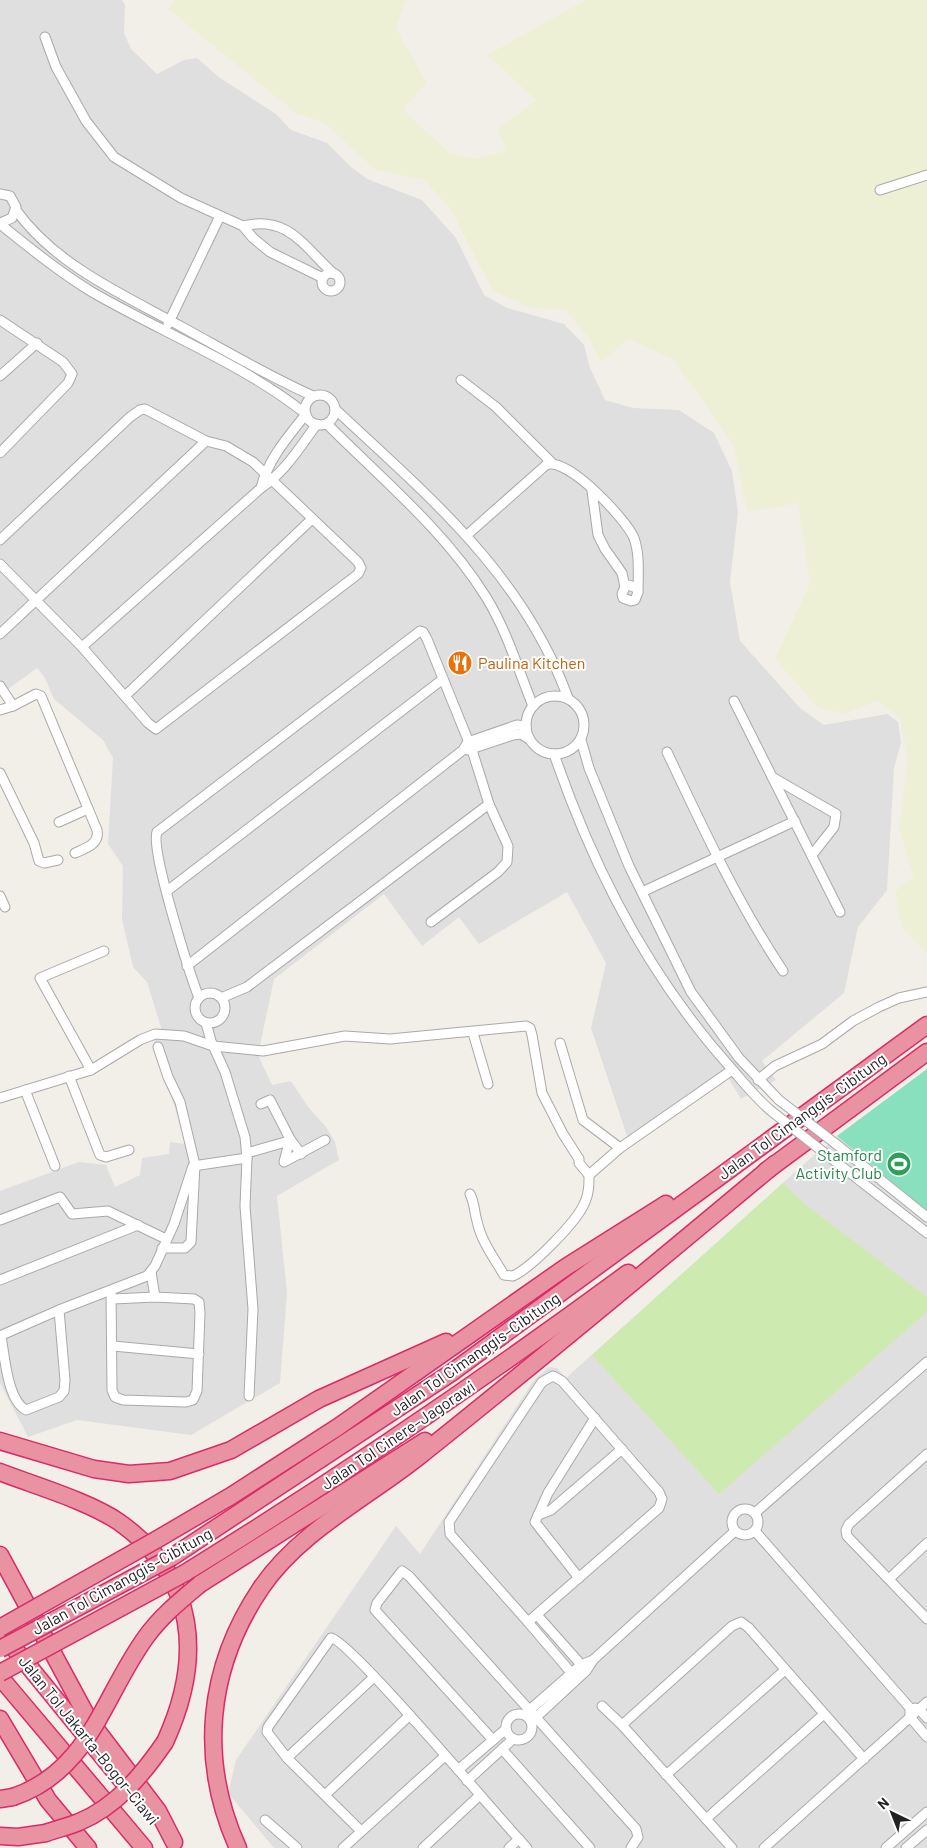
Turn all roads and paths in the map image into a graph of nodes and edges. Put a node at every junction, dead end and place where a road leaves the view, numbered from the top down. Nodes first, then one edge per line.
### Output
1 (45, 38) dead end
2 (927, 175) edge
3 (880, 190) dead end
4 (0, 194) edge
5 (16, 210) junction
6 (220, 216) junction
7 (0, 224) edge
8 (244, 226) junction
9 (318, 260) junction
10 (310, 272) junction
11 (334, 274) junction
12 (323, 278) junction
13 (0, 320) edge
14 (171, 320) junction
15 (164, 330) junction
16 (37, 343) junction
17 (0, 376) edge
18 (461, 380) dead end
19 (314, 396) junction
20 (335, 409) junction
21 (306, 414) junction
22 (317, 424) junction
23 (327, 424) junction
24 (206, 441) junction
25 (0, 453) edge
26 (552, 463) junction
27 (265, 472) junction
28 (273, 480) junction
29 (260, 488) junction
30 (592, 491) junction
31 (312, 519) junction
32 (467, 535) junction
33 (0, 540) edge
34 (0, 564) edge
35 (638, 571) junction
36 (622, 573) junction
37 (625, 586) junction
38 (638, 592) junction
39 (36, 599) junction
40 (0, 634) edge
41 (82, 647) junction
42 (443, 679) junction
43 (0, 686) edge
44 (125, 696) junction
45 (568, 698) junction
46 (734, 701) dead end
47 (13, 706) junction
48 (532, 706) junction
49 (0, 710) edge
50 (526, 726) junction
51 (529, 738) junction
52 (581, 740) junction
53 (468, 747) junction
54 (667, 752) dead end
55 (554, 754) junction
56 (0, 773) edge
57 (772, 776) junction
58 (489, 804) junction
59 (88, 809) junction
60 (795, 821) junction
61 (59, 822) dead end
62 (75, 853) dead end
63 (812, 855) junction
64 (718, 858) junction
65 (58, 860) dead end
66 (167, 891) junction
67 (642, 892) junction
68 (0, 896) edge
69 (5, 906) dead end
70 (840, 912) dead end
71 (431, 922) dead end
72 (104, 951) dead end
73 (187, 966) junction
74 (782, 971) dead end
75 (927, 992) edge
76 (198, 998) junction
77 (221, 998) junction
78 (206, 1023) junction
79 (927, 1025) edge
80 (473, 1033) junction
81 (560, 1043) dead end
82 (213, 1046) junction
83 (158, 1047) dead end
84 (927, 1052) edge
85 (91, 1070) junction
86 (732, 1070) junction
87 (69, 1076) junction
88 (758, 1080) junction
89 (488, 1084) dead end
90 (25, 1090) junction
91 (0, 1098) edge
92 (261, 1104) dead end
93 (782, 1131) junction
94 (289, 1140) junction
95 (325, 1140) dead end
96 (620, 1148) junction
97 (129, 1150) dead end
98 (300, 1154) junction
99 (247, 1156) junction
100 (775, 1164) junction
101 (195, 1165) junction
102 (55, 1166) dead end
103 (589, 1175) junction
104 (470, 1194) dead end
105 (927, 1217) edge
106 (0, 1220) edge
107 (138, 1225) junction
108 (927, 1233) edge
109 (166, 1239) junction
110 (162, 1248) junction
111 (152, 1272) junction
112 (0, 1280) edge
113 (112, 1295) junction
114 (155, 1297) junction
115 (58, 1310) junction
116 (482, 1326) junction
117 (113, 1346) junction
118 (198, 1354) junction
119 (927, 1362) edge
120 (249, 1396) dead end
121 (488, 1401) junction
122 (595, 1418) junction
123 (0, 1441) edge
124 (622, 1449) junction
125 (927, 1454) edge
126 (0, 1472) edge
127 (755, 1513) junction
128 (538, 1515) junction
129 (735, 1531) junction
130 (755, 1531) junction
131 (927, 1544) edge
132 (0, 1555) edge
133 (579, 1578) junction
134 (888, 1579) junction
135 (537, 1615) junction
136 (927, 1619) edge
137 (528, 1622) junction
138 (0, 1630) edge
139 (0, 1648) edge
140 (583, 1668) junction
141 (785, 1670) junction
142 (0, 1672) edge
143 (0, 1677) edge
144 (374, 1677) junction
145 (574, 1677) junction
146 (927, 1702) edge
147 (602, 1706) dead end
148 (913, 1711) junction
149 (527, 1712) junction
150 (824, 1714) junction
151 (410, 1715) junction
152 (927, 1718) edge
153 (0, 1719) edge
154 (534, 1719) junction
155 (622, 1724) junction
156 (506, 1730) junction
157 (927, 1736) edge
158 (513, 1739) junction
159 (493, 1740) junction
160 (502, 1749) junction
161 (445, 1756) junction
162 (287, 1758) junction
163 (864, 1759) junction
164 (458, 1770) junction
165 (666, 1775) junction
166 (467, 1781) junction
167 (324, 1795) junction
168 (480, 1796) junction
169 (7, 1798) edge
170 (927, 1812) edge
171 (706, 1819) junction
172 (265, 1820) dead end
173 (927, 1830) edge
174 (361, 1831) junction
175 (0, 1836) edge
176 (519, 1839) junction
177 (176, 1845) edge
178 (87, 1847) edge
179 (144, 1848) edge
180 (238, 1848) edge
181 (297, 1848) edge
182 (343, 1848) edge
183 (423, 1848) edge
184 (509, 1848) edge
185 (527, 1848) edge
186 (590, 1848) edge
187 (631, 1848) edge
188 (732, 1848) edge
189 (764, 1848) edge
190 (886, 1848) edge
191 (906, 1848) edge

1 - 6 street
2 - 3 street
4 - 5 street
5 - 7 street
5 - 14 street
6 - 8 street
6 - 14 street
7 - 15 street
8 - 9 street
8 - 10 street
9 - 10 street
9 - 11 street
10 - 12 street
11 - 12 street
11 - 12 street
13 - 16 street
14 - 15 street
14 - 19 street
15 - 21 street
16 - 17 street
16 - 25 street
18 - 26 street
19 - 20 street
19 - 21 street
20 - 23 street
20 - 32 street
21 - 22 street
21 - 27 street
22 - 23 street
22 - 28 street
23 - 48 street
24 - 27 street
24 - 33 street
24 - 39 street
26 - 30 street
26 - 32 street
27 - 28 street
27 - 29 street
28 - 29 street
28 - 31 street
29 - 41 street
30 - 35 street
30 - 36 street
31 - 44 street
31 - 44 street
32 - 45 street
34 - 39 street
35 - 36 street
35 - 38 street
36 - 37 street
37 - 38 street
37 - 38 street
39 - 40 street
39 - 41 street
41 - 44 street
42 - 53 street
42 - 66 street
42 - 66 street
43 - 47 street
45 - 48 street
45 - 52 street
46 - 57 street
47 - 49 street
47 - 59 street
48 - 50 street
50 - 51 street
50 - 53 street
51 - 53 street
51 - 55 street
52 - 55 street
52 - 67 street
53 - 58 street
53 - 73 street
54 - 64 street
55 - 86 street
56 - 65 street
57 - 60 street
57 - 63 street
58 - 71 street
58 - 77 street
59 - 61 street
59 - 62 street
60 - 63 street
60 - 64 street
63 - 70 street
64 - 67 street
64 - 74 street
66 - 73 street
67 - 88 street
68 - 69 street
72 - 85 street
73 - 76 street
75 - 88 street
76 - 77 street
76 - 78 street
77 - 78 street
78 - 82 street
79 - 93 highway, Jalan Tol Cimanggis–Cibitung
80 - 82 street
80 - 89 street
80 - 103 street
81 - 96 street
82 - 85 street
82 - 99 street
83 - 101 street
84 - 100 highway, Jalan Tol Cimanggis–Cibitung
85 - 87 street
86 - 96 street
86 - 108 street, bridge
87 - 90 street
87 - 97 street
88 - 105 street, bridge
90 - 91 street
90 - 102 street
92 - 94 street
93 - 116 highway
93 - 139 highway, Jalan Tol Cimanggis–Cibitung, bridge
94 - 98 street
94 - 98 street
94 - 99 street
95 - 98 street
96 - 103 street
99 - 101 street
99 - 120 street
100 - 121 highway
100 - 142 highway, Jalan Tol Cinere–Jagorawi, bridge
101 - 109 street
101 - 110 street
103 - 104 street
106 - 107 street
107 - 109 street
107 - 112 street
109 - 110 street
110 - 111 street
111 - 113 street
111 - 114 street
113 - 114 street
113 - 115 street
113 - 117 street
114 - 118 street
115 - 115 street
116 - 123 highway
116 - 138 highway, bridge
117 - 118 street
117 - 118 street
119 - 127 street
121 - 169 highway, bridge
121 - 180 highway
122 - 124 street
122 - 128 street
122 - 137 street
124 - 128 street
124 - 133 street
125 - 134 street
126 - 175 highway, bridge
127 - 129 street
127 - 130 street
128 - 133 street
129 - 130 street
129 - 140 street
130 - 148 street
131 - 134 street
132 - 177 highway
133 - 135 street
134 - 136 street
135 - 137 street
135 - 140 street
137 - 145 street
138 - 177 highway, Jalan Tol Jakarta–Bogor–Ciawi
140 - 145 street
141 - 150 street
141 - 155 street
141 - 165 street
143 - 179 highway, Jalan Tol Jakarta–Bogor–Ciawi
144 - 151 street
144 - 162 street
144 - 162 street
145 - 149 street
145 - 154 street
146 - 148 street
147 - 155 street
148 - 152 street
148 - 157 street
148 - 163 street
149 - 154 street
149 - 156 street
149 - 159 street
150 - 163 street
150 - 171 street
151 - 161 street
151 - 167 street
153 - 178 highway
154 - 158 street
154 - 187 street
155 - 165 street
156 - 158 street
156 - 159 street
158 - 160 street
159 - 164 street
160 - 166 street
160 - 186 street
161 - 164 street
161 - 174 street
162 - 167 street
163 - 189 street
164 - 166 street
165 - 171 street
166 - 168 street
167 - 174 street
168 - 176 street
168 - 183 street
170 - 190 street
171 - 188 street
172 - 181 street
173 - 191 street
174 - 182 street
176 - 184 street
176 - 185 street

